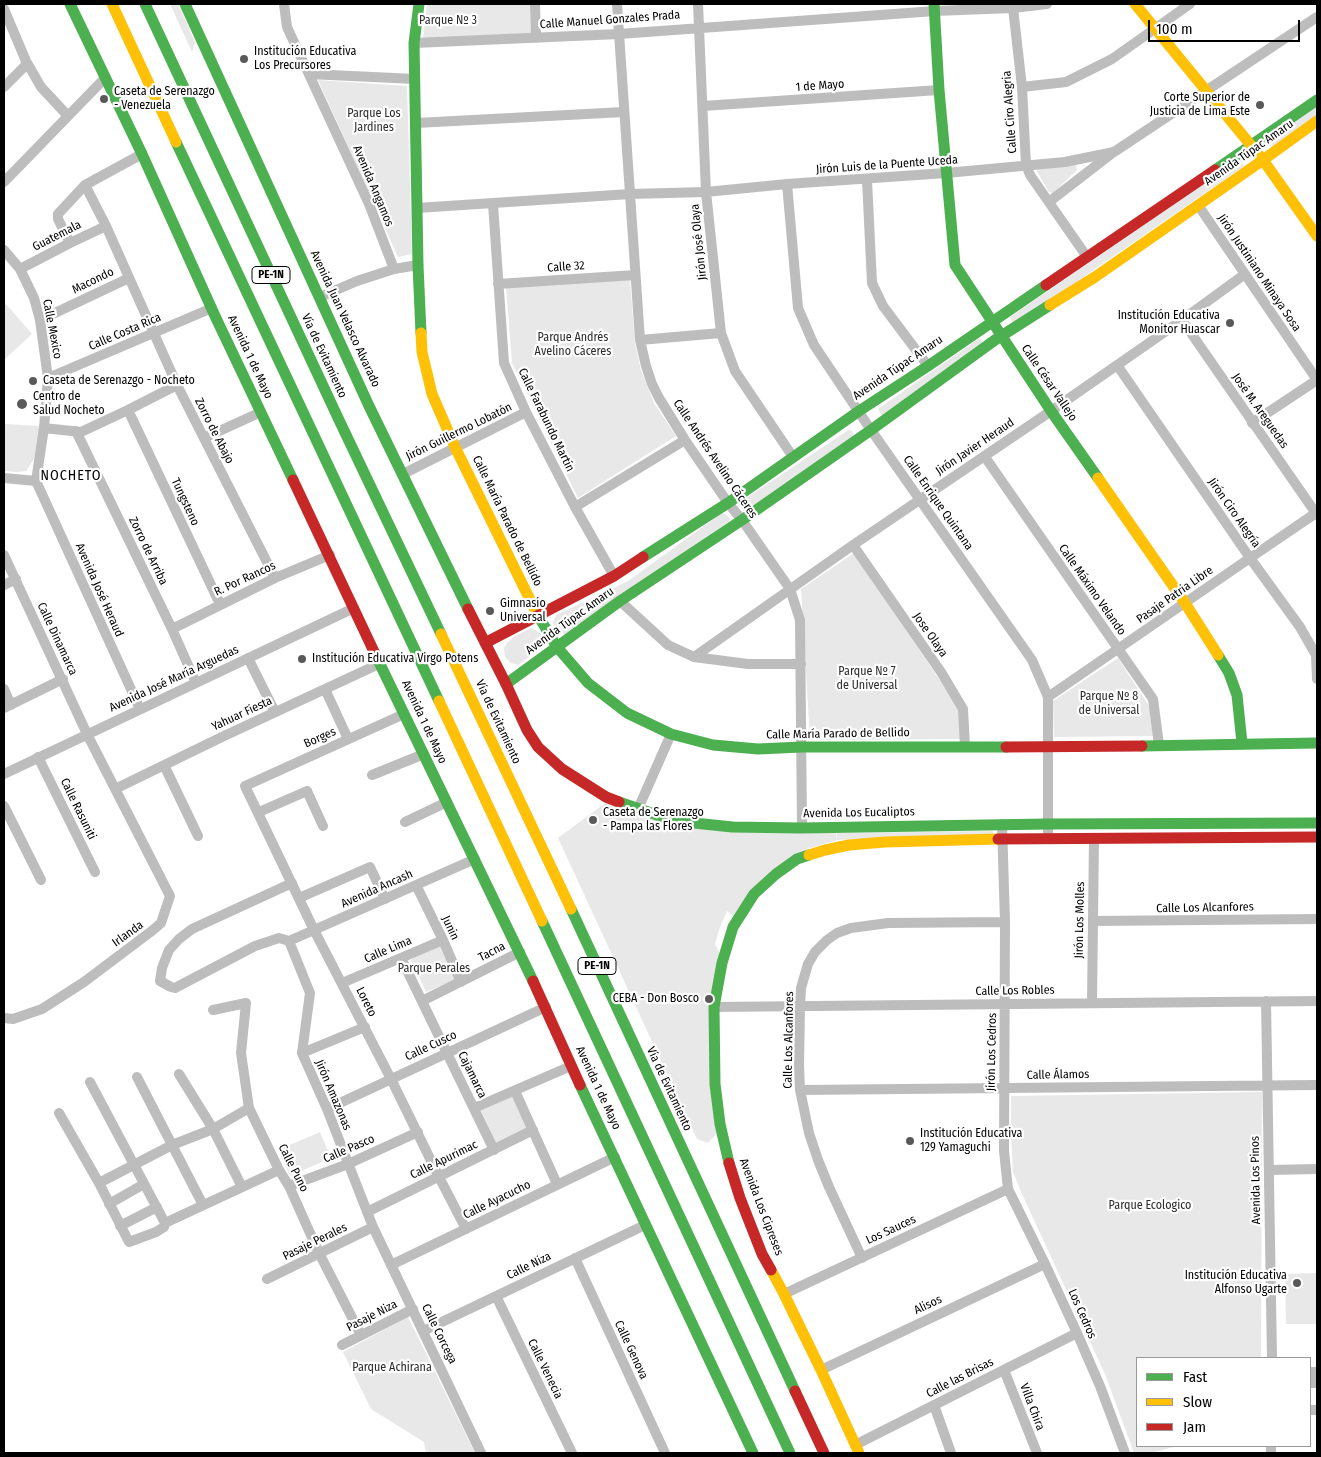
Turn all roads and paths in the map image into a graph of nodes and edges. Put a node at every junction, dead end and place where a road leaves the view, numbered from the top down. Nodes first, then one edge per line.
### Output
1 (70, 4) edge
2 (112, 4) edge
3 (144, 4) edge
4 (185, 4) edge
5 (284, 4) edge
6 (412, 4) edge
7 (419, 4) edge
8 (535, 4) edge
9 (616, 4) edge
10 (698, 4) edge
11 (1047, 4) edge
12 (1135, 4) edge
13 (1190, 4) edge
14 (935, 8) edge
15 (1013, 8) junction
16 (4, 9) edge
17 (1317, 17) edge
18 (7, 26) edge
19 (699, 27) junction
20 (1155, 28) junction
21 (619, 34) junction
22 (536, 38) junction
23 (414, 43) junction
24 (26, 61) junction
25 (309, 74) junction
26 (105, 78) junction
27 (415, 79) junction
28 (4, 87) edge
29 (1022, 87) junction
30 (939, 90) junction
31 (1206, 91) junction
32 (1317, 100) edge
33 (703, 106) junction
34 (624, 112) junction
35 (68, 116) junction
36 (1317, 121) edge
37 (416, 123) junction
38 (1251, 146) junction
39 (1114, 152) junction
40 (142, 154) junction
41 (1263, 160) junction
42 (1026, 165) junction
43 (946, 174) junction
44 (866, 180) junction
45 (4, 182) edge
46 (85, 184) junction
47 (787, 184) junction
48 (706, 192) junction
49 (630, 194) junction
50 (1049, 202) junction
51 (493, 204) junction
52 (1198, 205) junction
53 (417, 208) junction
54 (106, 226) junction
55 (1316, 231) edge
56 (70, 243) junction
57 (4, 250) edge
58 (1087, 257) junction
59 (418, 265) junction
60 (20, 269) junction
61 (394, 269) junction
62 (1245, 274) junction
63 (635, 275) junction
64 (129, 278) junction
65 (498, 284) junction
66 (320, 298) junction
67 (212, 308) junction
68 (40, 320) junction
69 (1182, 320) junction
70 (991, 322) junction
71 (154, 333) junction
72 (721, 333) junction
73 (1001, 336) junction
74 (640, 340) junction
75 (1117, 365) junction
76 (928, 366) junction
77 (48, 378) junction
78 (1317, 380) edge
79 (177, 385) junction
80 (128, 410) junction
81 (1051, 411) junction
82 (261, 412) junction
83 (526, 412) junction
84 (859, 412) junction
85 (1252, 423) junction
86 (44, 428) junction
87 (871, 430) junction
88 (76, 431) junction
89 (204, 438) junction
90 (685, 440) junction
91 (455, 447) junction
92 (985, 456) junction
93 (793, 457) junction
94 (403, 474) junction
95 (4, 478) edge
96 (36, 481) junction
97 (920, 499) junction
98 (728, 503) junction
99 (575, 507) junction
100 (1317, 514) edge
101 (742, 520) junction
102 (853, 545) junction
103 (4, 555) edge
104 (330, 555) junction
105 (1250, 558) junction
106 (614, 576) junction
107 (274, 578) junction
108 (16, 579) junction
109 (4, 585) edge
110 (790, 589) junction
111 (620, 601) junction
112 (1185, 603) junction
113 (220, 604) junction
114 (354, 608) junction
115 (538, 616) junction
116 (172, 629) junction
117 (485, 644) junction
118 (556, 647) junction
119 (1119, 650) junction
120 (694, 657) junction
121 (248, 658) junction
122 (381, 663) junction
123 (801, 664) junction
124 (1317, 678) edge
125 (62, 680) junction
126 (196, 683) junction
127 (506, 684) junction
128 (4, 689) edge
129 (325, 689) junction
130 (1048, 697) junction
131 (7, 706) edge
132 (140, 709) junction
133 (275, 712) junction
134 (404, 714) junction
135 (87, 734) junction
136 (670, 734) junction
137 (348, 739) junction
138 (1317, 742) edge
139 (1242, 743) junction
140 (1159, 745) junction
141 (802, 747) junction
142 (965, 747) junction
143 (1047, 747) junction
144 (424, 754) junction
145 (38, 757) junction
146 (164, 765) junction
147 (4, 774) edge
148 (372, 775) dead end
149 (245, 786) joint
150 (115, 789) junction
151 (447, 802) junction
152 (4, 806) edge
153 (638, 809) junction
154 (259, 812) junction
155 (405, 822) dead end
156 (1317, 823) edge
157 (1002, 824) junction
158 (1047, 824) junction
159 (323, 826) dead end
160 (802, 828) junction
161 (198, 836) dead end
162 (1317, 837) edge
163 (1048, 838) junction
164 (1094, 838) junction
165 (1002, 839) junction
166 (475, 859) junction
167 (95, 872) dead end
168 (41, 880) dead end
169 (292, 883) junction
170 (416, 885) junction
171 (299, 898) junction
172 (385, 899) junction
173 (1317, 919) edge
174 (1093, 921) junction
175 (1006, 922) junction
176 (314, 930) junction
177 (443, 940) junction
178 (290, 941) junction
179 (520, 952) junction
180 (401, 958) junction
181 (342, 982) junction
182 (461, 982) junction
183 (422, 1001) junction
184 (1266, 1001) junction
185 (1317, 1001) edge
186 (1005, 1003) junction
187 (1092, 1003) junction
188 (800, 1006) junction
189 (546, 1007) junction
190 (714, 1007) junction
191 (213, 1010) dead end
192 (4, 1018) edge
193 (364, 1027) junction
194 (302, 1053) junction
195 (447, 1053) junction
196 (571, 1066) junction
197 (179, 1074) dead end
198 (137, 1077) dead end
199 (391, 1079) junction
200 (90, 1082) dead end
201 (1267, 1085) junction
202 (1317, 1085) edge
203 (1004, 1088) junction
204 (800, 1090) junction
205 (515, 1091) junction
206 (249, 1108) junction
207 (474, 1108) junction
208 (327, 1109) junction
209 (59, 1113) dead end
210 (213, 1129) junction
211 (533, 1130) junction
212 (418, 1132) junction
213 (172, 1145) junction
214 (494, 1150) junction
215 (615, 1157) junction
216 (348, 1164) junction
217 (134, 1165) junction
218 (1317, 1169) edge
219 (279, 1170) junction
220 (1269, 1170) junction
221 (439, 1177) junction
222 (99, 1183) junction
223 (144, 1184) junction
224 (557, 1184) junction
225 (290, 1186) junction
226 (242, 1187) junction
227 (1008, 1189) junction
228 (109, 1204) junction
229 (203, 1205) junction
230 (157, 1207) junction
231 (367, 1212) junction
232 (165, 1222) junction
233 (645, 1224) junction
234 (120, 1226) junction
235 (374, 1227) junction
236 (466, 1229) junction
237 (319, 1253) junction
238 (575, 1258) junction
239 (862, 1258) junction
240 (1046, 1264) junction
241 (391, 1265) junction
242 (267, 1279) dead end
243 (784, 1294) junction
244 (496, 1296) junction
245 (413, 1309) junction
246 (423, 1330) junction
247 (1077, 1333) junction
248 (361, 1335) junction
249 (342, 1345) dead end
250 (1272, 1357) edge
251 (821, 1370) junction
252 (1004, 1370) junction
253 (934, 1405) junction
254 (857, 1449) edge
255 (481, 1453) edge
256 (572, 1453) edge
257 (665, 1453) edge
258 (753, 1453) edge
259 (790, 1453) edge
260 (824, 1453) edge
261 (951, 1453) edge
262 (1037, 1453) edge
263 (1125, 1453) edge

1 - 26 main road, Avenida 1 de Mayo
2 - 259 main road, PE-1N
3 - 260 main road, Vía de Evitamiento / PE-1N
4 - 66 main road, Avenida Juan Velasco Alvarado
5 - 25 street, Avenida Angamos
6 - 7 street
7 - 23 main road, Calle María Parado de Bellido
8 - 22 street
9 - 21 street, Calle Andrés Avelino Cáceres
10 - 19 street, Jirón José Olaya
11 - 15 street, Calle Manuel Gonzales Prada
12 - 20 main road
13 - 20 street
14 - 15 street, Calle Manuel Gonzales Prada
14 - 19 street, Calle Manuel Gonzales Prada
14 - 30 main road, Calle César Vallejo
15 - 29 street, Calle Ciro Alegria
16 - 18 street
17 - 31 street, Jirón Luis de la Puente Uceda
18 - 24 street
19 - 21 street, Calle Manuel Gonzales Prada
19 - 33 street, Jirón José Olaya
20 - 29 street
20 - 31 main road
21 - 22 street, Calle Manuel Gonzales Prada
21 - 34 street, Calle Andrés Avelino Cáceres
22 - 23 street, Calle Manuel Gonzales Prada
23 - 27 main road, Calle María Parado de Bellido
24 - 28 street
24 - 35 street
25 - 27 street
25 - 61 street, Avenida Angamos
26 - 35 street
26 - 40 main road, Avenida 1 de Mayo
27 - 37 main road, Calle María Parado de Bellido
29 - 42 street, Calle Ciro Alegria
30 - 33 street, 1 de Mayo
30 - 43 main road, Calle César Vallejo
31 - 38 main road
31 - 39 street, Jirón Luis de la Puente Uceda
32 - 38 main road, Avenida Túpac Amaru
33 - 48 street, Jirón José Olaya
34 - 37 street
34 - 49 street, Calle Andrés Avelino Cáceres
35 - 45 street
36 - 41 main road, Avenida Túpac Amaru
37 - 53 main road, Calle María Parado de Bellido
38 - 41 main road
38 - 58 main road, Avenida Túpac Amaru
39 - 42 street, Jirón Luis de la Puente Uceda
39 - 50 street
40 - 46 street
40 - 67 main road, Avenida 1 de Mayo
41 - 52 main road, Avenida Túpac Amaru
41 - 55 main road
42 - 43 street, Jirón Luis de la Puente Uceda
42 - 50 street, Calle Ciro Alegria
43 - 44 street, Jirón Luis de la Puente Uceda
43 - 70 main road, Calle César Vallejo
44 - 47 street, Jirón Luis de la Puente Uceda
44 - 76 street
46 - 54 street, Zorro de Abajo
46 - 56 street
47 - 48 street, Jirón Luis de la Puente Uceda
47 - 84 street, Calle Enrique Quintana
48 - 49 street, Jirón Luis de la Puente Uceda
48 - 72 street, Jirón José Olaya
49 - 51 street, Jirón Luis de la Puente Uceda
49 - 63 street, Calle Andrés Avelino Cáceres
50 - 58 street, Calle Ciro Alegria
51 - 53 street, Jirón Luis de la Puente Uceda
51 - 65 street, Calle Farabundo Martín
52 - 62 street, Jirón Justiniano Minaya Sosa
52 - 73 main road, Avenida Túpac Amaru
53 - 59 main road, Calle María Parado de Bellido
54 - 56 street, Guatemala
54 - 64 street, Zorro de Abajo
56 - 60 street, Guatemala
57 - 60 street, Calle Mexico
58 - 70 main road, Avenida Túpac Amaru
59 - 61 street
59 - 91 main road, Calle María Parado de Bellido
60 - 68 street, Calle Mexico
61 - 66 street
62 - 69 street, Jirón Javier Heraud
62 - 78 street, Jirón Justiniano Minaya Sosa
63 - 65 street, Calle 32
63 - 74 street, Calle Andrés Avelino Cáceres
64 - 68 street, Macondo
64 - 71 street, Zorro de Abajo
65 - 83 street, Calle Farabundo Martín
66 - 94 main road, Avenida Juan Velasco Alvarado
67 - 71 street, Calle Costa Rica
67 - 82 main road, Avenida 1 de Mayo
68 - 77 street, Calle Mexico
69 - 75 street, Jirón Javier Heraud
69 - 85 street, José M. Areguedas
70 - 73 main road, Calle César Vallejo
70 - 76 main road, Avenida Túpac Amaru
71 - 77 street, Calle Costa Rica
71 - 79 street, Zorro de Abajo
72 - 74 street
72 - 93 street, Jirón José Olaya
73 - 81 main road, Calle César Vallejo
73 - 87 main road, Avenida Túpac Amaru
74 - 90 street, Calle Andrés Avelino Cáceres
75 - 81 street, Jirón Javier Heraud
75 - 105 street, Jirón Ciro Alegría
76 - 84 main road, Avenida Túpac Amaru
77 - 86 street, Calle Mexico
78 - 85 street
79 - 80 street
79 - 89 street, Zorro de Abajo
80 - 88 street
80 - 113 street, Tungsteno
81 - 92 street, Jirón Javier Heraud
81 - 112 main road, Calle César Vallejo
82 - 89 street
82 - 104 main road, Avenida 1 de Mayo
83 - 91 street, Jirón Guillermo Lobatón
83 - 99 street, Calle Farabundo Martín
84 - 87 street, Calle Enrique Quintana
84 - 93 main road, Avenida Túpac Amaru
85 - 100 street, José M. Areguedas
86 - 88 street
86 - 96 street, Calle Mexico
87 - 97 street, Calle Enrique Quintana
87 - 101 main road, Avenida Túpac Amaru
88 - 116 street, Zorro de Arriba
89 - 107 street, Zorro de Abajo
90 - 98 street, Calle Andrés Avelino Cáceres
90 - 99 street
91 - 94 street, Jirón Guillermo Lobatón
91 - 115 main road, Calle María Parado de Bellido
92 - 97 street, Jirón Javier Heraud
92 - 119 street, Calle Máximo Velando
93 - 98 main road, Avenida Túpac Amaru
94 - 117 main road, Avenida Juan Velasco Alvarado
95 - 96 street
96 - 132 street, Avenida José Heraud
97 - 102 street, Jirón Javier Heraud
97 - 130 street, Calle Enrique Quintana
98 - 101 street, Calle Andrés Avelino Cáceres
98 - 106 main road, Avenida Túpac Amaru
99 - 106 street, Calle Farabundo Martín
100 - 105 street, Pasaje Patria Libre
101 - 110 street, Calle Andrés Avelino Cáceres
101 - 111 main road, Avenida Túpac Amaru
102 - 110 street, Jirón Javier Heraud
102 - 142 street, Jose Olaya
103 - 108 street, Calle Dinamarca
104 - 107 street, R. Por Rancos
104 - 114 main road, Avenida 1 de Mayo
105 - 112 street, Pasaje Patria Libre
105 - 124 street, Jirón Ciro Alegría
106 - 115 main road, Avenida Túpac Amaru
107 - 113 street, R. Por Rancos
108 - 109 street
108 - 125 street, Calle Dinamarca
110 - 120 street, Jirón Javier Heraud
110 - 123 street, Calle Andrés Avelino Cáceres
111 - 118 main road, Avenida Túpac Amaru
111 - 120 street
112 - 119 street, Pasaje Patria Libre
112 - 139 main road, Calle César Vallejo
113 - 116 street, R. Por Rancos
114 - 121 street, Avenida José María Arguedas
114 - 122 main road, Avenida 1 de Mayo
115 - 117 main road, Avenida Túpac Amaru
115 - 118 main road, Calle María Parado de Bellido
116 - 126 street, Zorro de Arriba
117 - 127 main road, Avenida Los Eucaliptos
118 - 127 main road, Avenida Túpac Amaru
118 - 136 main road, Calle María Parado de Bellido
119 - 130 street, Pasaje Patria Libre
119 - 140 street, Calle Máximo Velando
120 - 123 street
121 - 126 street, Avenida José María Arguedas
121 - 133 street
122 - 129 street, Yahuar Fiesta
122 - 134 main road, Avenida 1 de Mayo
123 - 141 street, Calle Andrés Avelino Cáceres
125 - 131 street
125 - 135 street, Calle Dinamarca
126 - 132 street, Avenida José María Arguedas
127 - 153 main road, Avenida Los Eucaliptos
128 - 131 street
129 - 133 street, Yahuar Fiesta
129 - 137 street
130 - 143 street, Calle Enrique Quintana
132 - 135 street, Avenida José María Arguedas
133 - 146 street, Yahuar Fiesta
134 - 137 street, Borges
134 - 144 main road, Avenida 1 de Mayo
135 - 145 street, Avenida José María Arguedas
135 - 150 street, Irlanda
136 - 141 main road, Calle María Parado de Bellido
136 - 153 street
137 - 149 street, Borges
138 - 139 main road, Calle María Parado de Bellido
139 - 140 main road, Calle María Parado de Bellido
140 - 143 main road, Calle María Parado de Bellido
141 - 142 main road, Calle María Parado de Bellido
141 - 160 street, Calle Andrés Avelino Cáceres
142 - 143 main road, Calle María Parado de Bellido
143 - 158 street, Calle Enrique Quintana
144 - 148 street
144 - 151 main road, Avenida 1 de Mayo
145 - 147 street, Avenida José María Arguedas
145 - 167 street, Calle Rasuniti
146 - 150 street, Yahuar Fiesta
146 - 161 street
149 - 154 street, Loreto
150 - 192 street, Irlanda
151 - 155 street
151 - 166 main road, Avenida 1 de Mayo
152 - 168 street
153 - 160 main road, Avenida Los Eucaliptos
154 - 159 street
154 - 169 street, Loreto
156 - 158 main road, Avenida Los Eucaliptos
157 - 158 main road, Avenida Los Eucaliptos
157 - 160 main road, Avenida Los Eucaliptos
157 - 165 street, Jirón Los Cedros
158 - 163 street, Calle Enrique Quintana
162 - 164 main road
163 - 164 main road
163 - 165 main road
164 - 174 street, Jirón Los Molles
165 - 175 street, Jirón Los Cedros
165 - 190 main road, Avenida Los Cipreses
166 - 170 street, Avenida Ancash
166 - 179 main road, Avenida 1 de Mayo
169 - 171 street, Loreto
169 - 178 street
170 - 172 street, Avenida Ancash
170 - 177 street, Junin
171 - 172 street
171 - 176 street, Loreto
172 - 176 street, Avenida Ancash
173 - 174 street, Calle Los Alcanfores
174 - 187 street, Jirón Los Molles
175 - 186 street, Jirón Los Cedros
175 - 188 street, Calle Los Alcanfores
176 - 178 street, Avenida Ancash
176 - 181 street, Loreto
177 - 180 street, Calle Lima
177 - 182 street, Junin
178 - 194 street, Jirón Amazonas
179 - 182 street, Tacna
179 - 189 main road, Avenida 1 de Mayo
180 - 181 street, Calle Lima
180 - 183 street, Cajamarca
181 - 193 street, Loreto
182 - 183 street, Tacna
183 - 195 street, Cajamarca
184 - 185 street, Calle Los Robles
184 - 187 street, Calle Los Robles
184 - 201 street, Avenida Los Pinos
186 - 187 street, Calle Los Robles
186 - 188 street, Calle Los Robles
186 - 203 street, Jirón Los Cedros
188 - 190 street, Calle Los Robles
188 - 204 street, Calle Los Alcanfores
189 - 195 street, Calle Cusco
189 - 196 main road, Avenida 1 de Mayo
190 - 243 main road, Avenida Los Cipreses
191 - 206 street, Calle Puno
193 - 194 street
193 - 199 street, Loreto
194 - 208 street, Jirón Amazonas
195 - 199 street, Calle Cusco
195 - 207 street, Cajamarca
196 - 205 street
196 - 215 main road, Avenida 1 de Mayo
197 - 210 street
198 - 213 street
199 - 208 street, Calle Cusco
199 - 212 street, Loreto
200 - 217 street
201 - 202 street, Calle Álamos
201 - 203 street, Calle Álamos
201 - 220 street, Avenida Los Pinos
203 - 204 street, Calle Álamos
203 - 227 street, Jirón Los Cedros
204 - 239 street, Calle Los Alcanfores
205 - 207 street
205 - 211 street
206 - 210 street
206 - 219 street, Calle Puno
207 - 214 street, Cajamarca
208 - 216 street, Jirón Amazonas
209 - 222 street
210 - 213 street
210 - 226 street
211 - 214 street, Calle Apurimac
211 - 224 street
212 - 216 street, Calle Pasco
212 - 221 street, Loreto
213 - 217 street
213 - 229 street
214 - 221 street, Calle Apurimac
215 - 224 street, Calle Ayacucho
215 - 233 main road, Avenida 1 de Mayo
216 - 225 street, Calle Pasco
216 - 231 street, Jirón Amazonas
217 - 222 street
217 - 223 street
218 - 220 street
219 - 225 street, Calle Puno
219 - 226 street
220 - 250 street, Avenida Los Pinos
221 - 231 street, Calle Apurimac
221 - 236 street, Loreto
222 - 228 street
223 - 228 street
223 - 230 street
224 - 236 street, Calle Ayacucho
225 - 237 street, Calle Puno
226 - 229 street
227 - 239 street, Los Sauces
227 - 240 street, Los Cedros
228 - 234 street
229 - 232 street
230 - 232 street
230 - 234 street
231 - 235 street, Jirón Amazonas
232 - 234 street
233 - 238 street, Calle Niza
233 - 258 main road, Avenida 1 de Mayo
235 - 237 street, Pasaje Perales
235 - 241 street, Calle Corcega
236 - 241 street, Calle Ayacucho
237 - 242 street, Pasaje Perales
237 - 248 street, Calle Puno
238 - 244 street, Calle Niza
238 - 257 street, Calle Genova
239 - 243 street, Los Sauces
240 - 247 street, Los Cedros
240 - 251 street, Alisos
241 - 245 street, Calle Corcega
243 - 251 main road, Avenida Los Cipreses
244 - 246 street, Calle Niza
244 - 256 street, Calle Venecia
245 - 246 street, Calle Corcega
245 - 248 street, Pasaje Niza
246 - 255 street, Calle Corcega
247 - 252 street, Calle las Brisas
247 - 263 street, Los Cedros
248 - 249 street, Pasaje Niza
251 - 254 main road, Avenida Los Cipreses
252 - 253 street, Calle las Brisas
252 - 262 street, Villa Chira
253 - 254 street, Calle las Brisas
253 - 261 street

